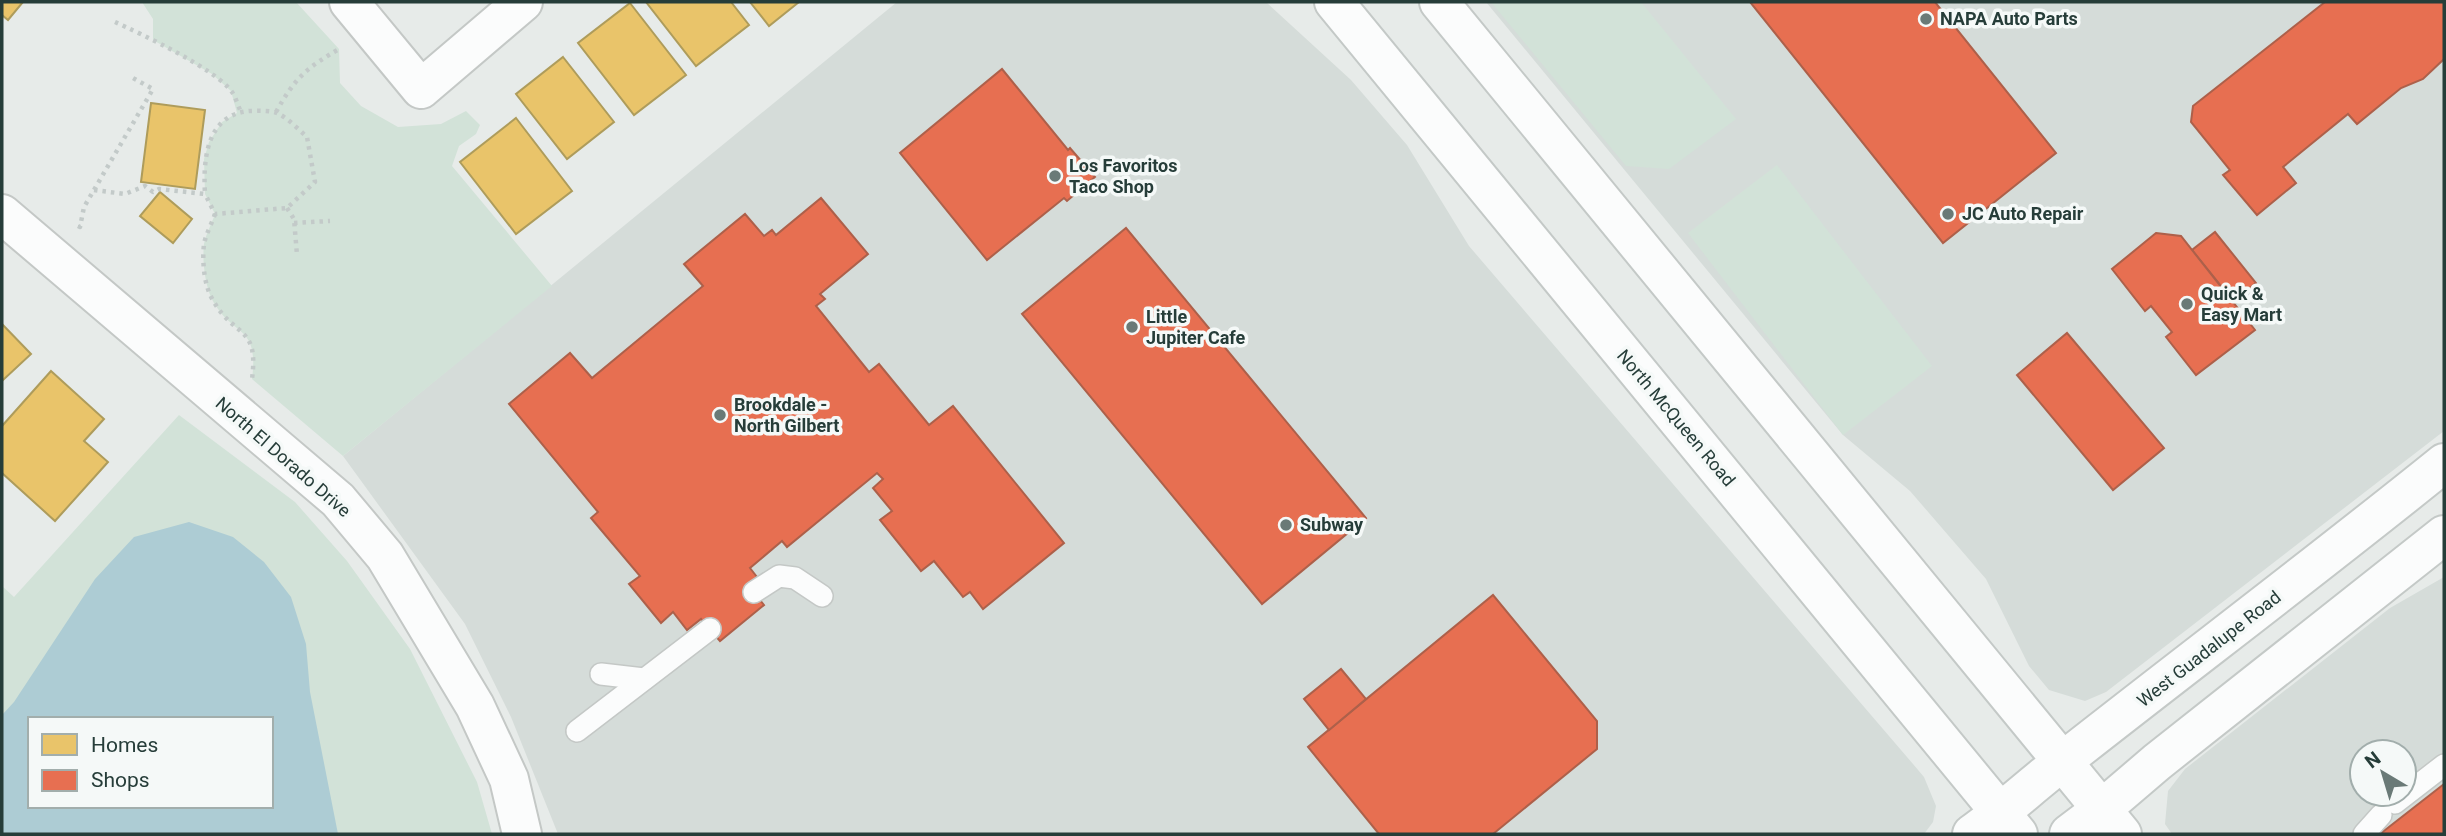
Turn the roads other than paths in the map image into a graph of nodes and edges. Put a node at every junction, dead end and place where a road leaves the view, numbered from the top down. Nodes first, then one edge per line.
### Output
1 (523, 2) edge
2 (1439, 2) edge
3 (1345, 6) edge
4 (359, 13) edge
5 (2, 214) edge
6 (2444, 463) edge
7 (2444, 535) edge
8 (754, 592) dead end
9 (822, 596) dead end
10 (710, 629) dead end
11 (601, 674) dead end
12 (644, 679) junction
13 (577, 731) dead end
14 (2063, 761) junction
15 (2444, 765) edge
16 (2112, 822) edge
17 (1997, 827) edge
18 (523, 834) edge
19 (2069, 834) edge
20 (2364, 834) edge

1 - 4 main road
2 - 14 main road
3 - 17 main road, North McQueen Road
5 - 18 main road, North El Dorado Drive
6 - 14 main road, West Guadalupe Road
7 - 16 main road
8 - 9 lane
10 - 12 lane
11 - 12 lane
12 - 13 lane
14 - 16 main road
14 - 17 main road, West Guadalupe Road
15 - 20 lane
16 - 19 main road

